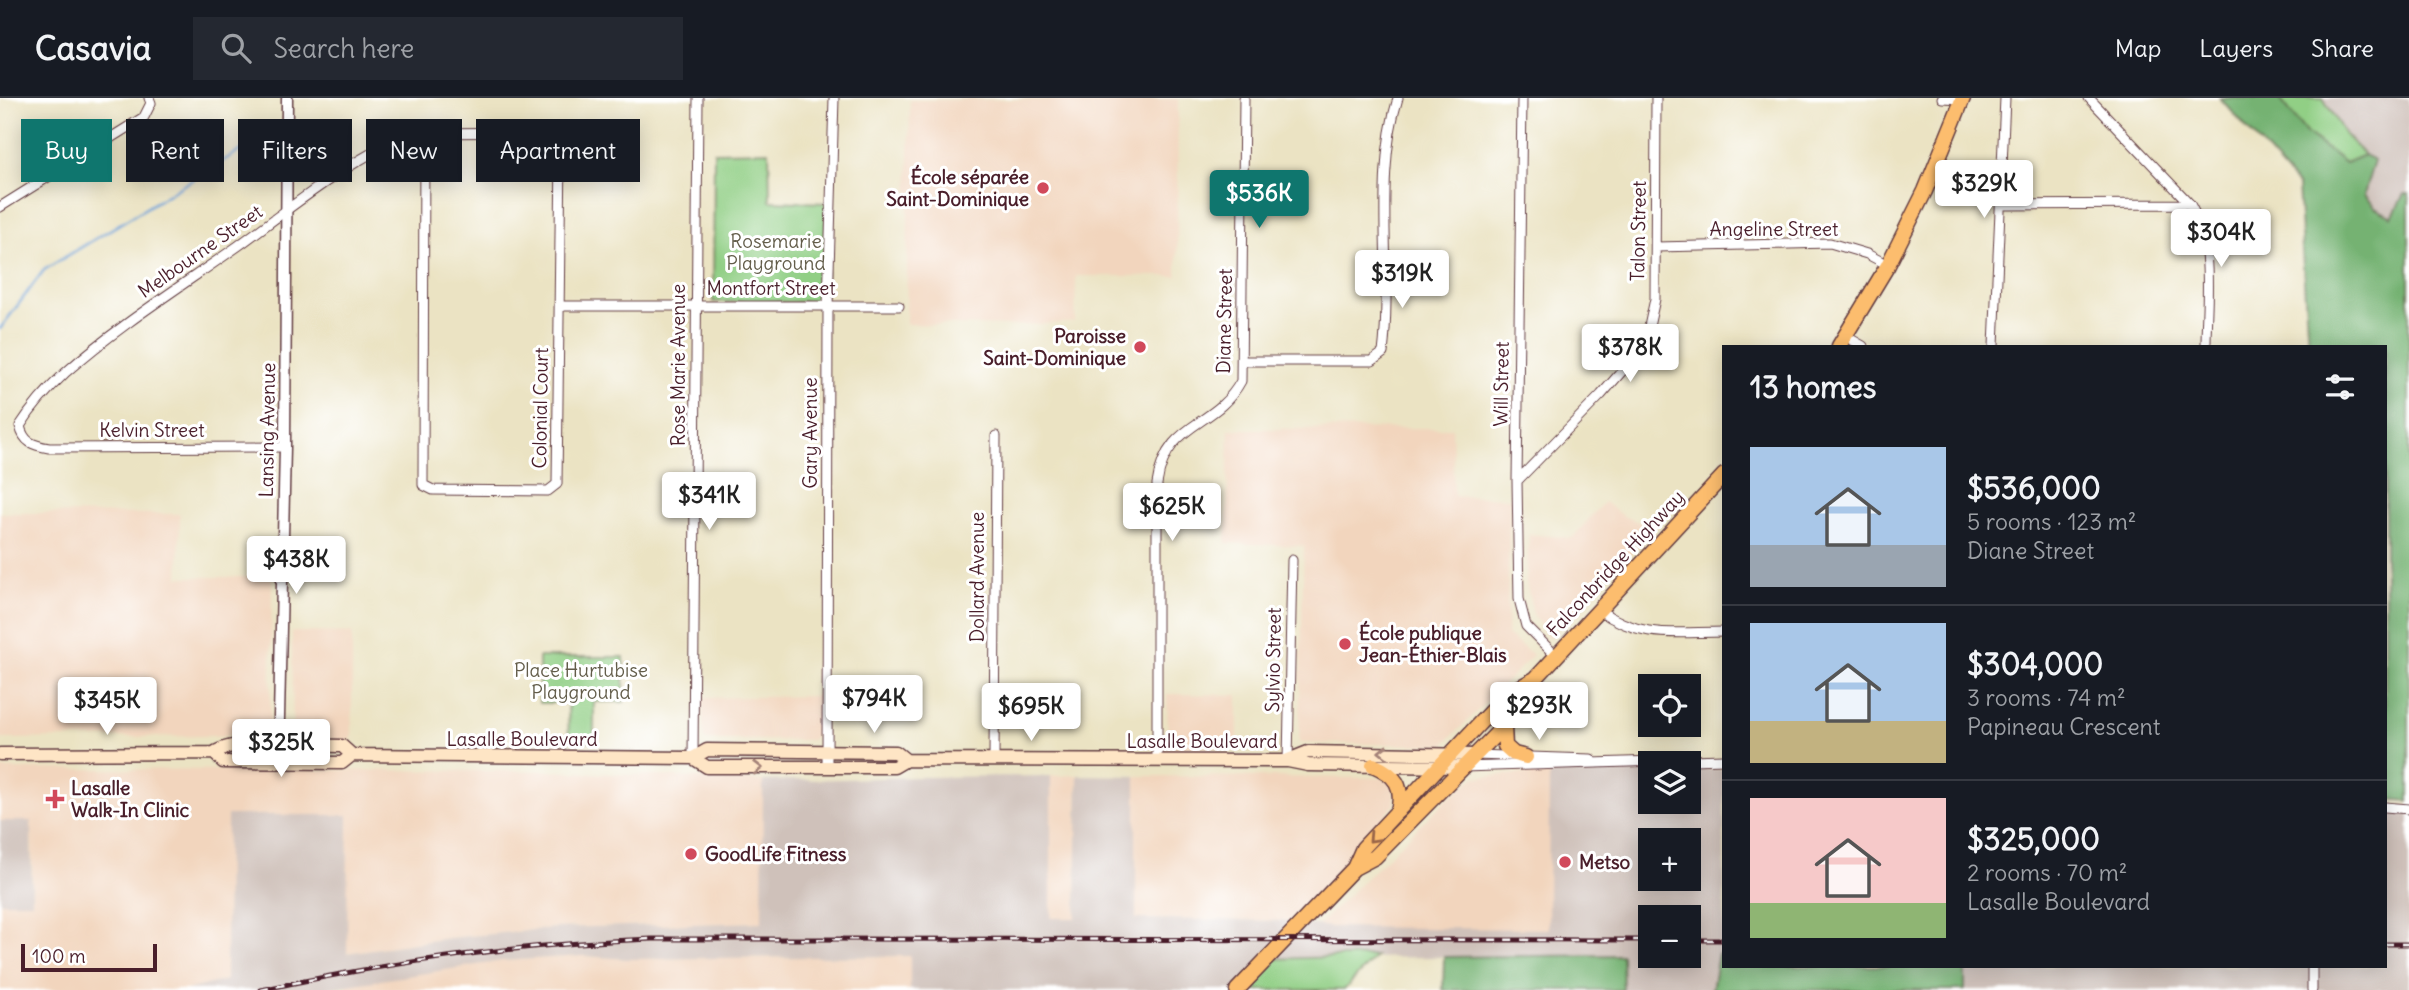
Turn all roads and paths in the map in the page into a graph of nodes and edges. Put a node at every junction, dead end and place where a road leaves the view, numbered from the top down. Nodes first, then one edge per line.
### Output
1 (149, 98) edge
2 (287, 98) edge
3 (698, 98) edge
4 (834, 98) edge
5 (1244, 98) edge
6 (1398, 98) edge
7 (1522, 98) edge
8 (1656, 98) edge
9 (1942, 98) edge
10 (1963, 98) edge
11 (2005, 98) edge
12 (2089, 98) edge
13 (366, 157) edge
14 (424, 182) edge
15 (561, 182) edge
16 (2190, 204) junction
17 (2000, 205) junction
18 (0, 207) edge
19 (286, 212) junction
20 (1656, 247) junction
21 (1888, 265) junction
22 (559, 306) junction
23 (695, 306) junction
24 (828, 306) junction
25 (899, 306) dead end
26 (1843, 342) edge
27 (1994, 345) edge
28 (2206, 345) edge
29 (1243, 361) junction
30 (996, 436) dead end
31 (23, 437) joint
32 (285, 447) junction
33 (1722, 477) edge
34 (1517, 481) junction
35 (1292, 561) dead end
36 (1600, 610) junction
37 (1722, 632) edge
38 (1556, 656) junction
39 (1536, 678) junction
40 (1504, 726) junction
41 (278, 745) junction
42 (827, 751) junction
43 (214, 753) junction
44 (0, 754) edge
45 (1451, 754) junction
46 (352, 755) junction
47 (1475, 755) junction
48 (1526, 757) junction
49 (693, 758) junction
50 (1722, 759) edge
51 (906, 760) junction
52 (994, 760) junction
53 (1157, 761) junction
54 (1288, 761) junction
55 (1599, 761) junction
56 (278, 762) junction
57 (1373, 765) junction
58 (1440, 766) junction
59 (1462, 767) junction
60 (827, 768) junction
61 (2387, 807) edge
62 (2409, 809) edge
63 (1398, 811) junction
64 (1354, 868) junction
65 (2312, 968) edge
66 (1237, 990) edge
67 (2312, 990) edge

1 - 18 street
2 - 19 street, Lansing Avenue
3 - 23 street, Rose Marie Avenue
4 - 24 street, Gary Avenue
5 - 29 street, Diane Street
6 - 29 street
7 - 34 street, Will Street
8 - 20 street, Talon Street
9 - 10 street
10 - 21 main road
11 - 17 street
12 - 16 street
13 - 19 street, Melbourne Street
14 - 22 street, Colonial Court
15 - 22 street, Colonial Court
16 - 17 street
16 - 28 street
17 - 27 street
19 - 31 street, Melbourne Street
19 - 32 street, Lansing Avenue
20 - 21 street, Angeline Street
20 - 34 street, Talon Street
21 - 26 main road
22 - 23 street, Montfort Street
23 - 24 street, Montfort Street
23 - 49 street, Rose Marie Avenue
24 - 25 street, Montfort Street
24 - 42 street, Gary Avenue
29 - 53 street, Diane Street
30 - 52 street, Dollard Avenue
31 - 32 street, Kelvin Street
32 - 41 street, Lansing Avenue
33 - 36 main road, Falconbridge Highway
34 - 38 street, Will Street
35 - 54 street, Sylvio Street
36 - 37 street
36 - 38 main road, Falconbridge Highway
38 - 39 main road, Falconbridge Highway
39 - 40 main road, Falconbridge Highway
39 - 45 main road, Falconbridge Highway
40 - 47 main road, Falconbridge Highway
40 - 48 main road
41 - 43 main road, Lasalle Boulevard
41 - 46 main road, Lasalle Boulevard
41 - 56 street, Lansing Avenue
42 - 49 main road, Lasalle Boulevard
42 - 51 main road, Lasalle Boulevard
42 - 60 street, Gary Avenue
43 - 44 main road, Lasalle Boulevard
43 - 56 main road, Lasalle Boulevard
45 - 47 main road, Lasalle Boulevard
45 -> 54 main road, Lasalle Boulevard
45 - 58 main road, Falconbridge Highway
46 - 49 main road, Lasalle Boulevard
46 - 56 main road, Lasalle Boulevard
47 - 48 street, Lasalle Boulevard
47 - 59 main road, Falconbridge Highway
48 - 55 street, Lasalle Boulevard
49 -> 60 main road, Lasalle Boulevard
50 - 55 street, Lasalle Boulevard
51 - 52 main road, Lasalle Boulevard
51 - 60 main road, Lasalle Boulevard
52 - 53 main road, Lasalle Boulevard
53 - 54 main road, Lasalle Boulevard
54 - 57 main road, Lasalle Boulevard
55 - 59 street, Lasalle Boulevard
57 - 58 main road, Lasalle Boulevard
57 - 63 main road
58 - 59 main road, Lasalle Boulevard
58 - 63 main road, Falconbridge Highway
59 - 64 main road, Falconbridge Highway
61 - 62 street
63 -> 64 main road, Falconbridge Highway
64 - 66 main road, Falconbridge Highway
65 - 67 street

